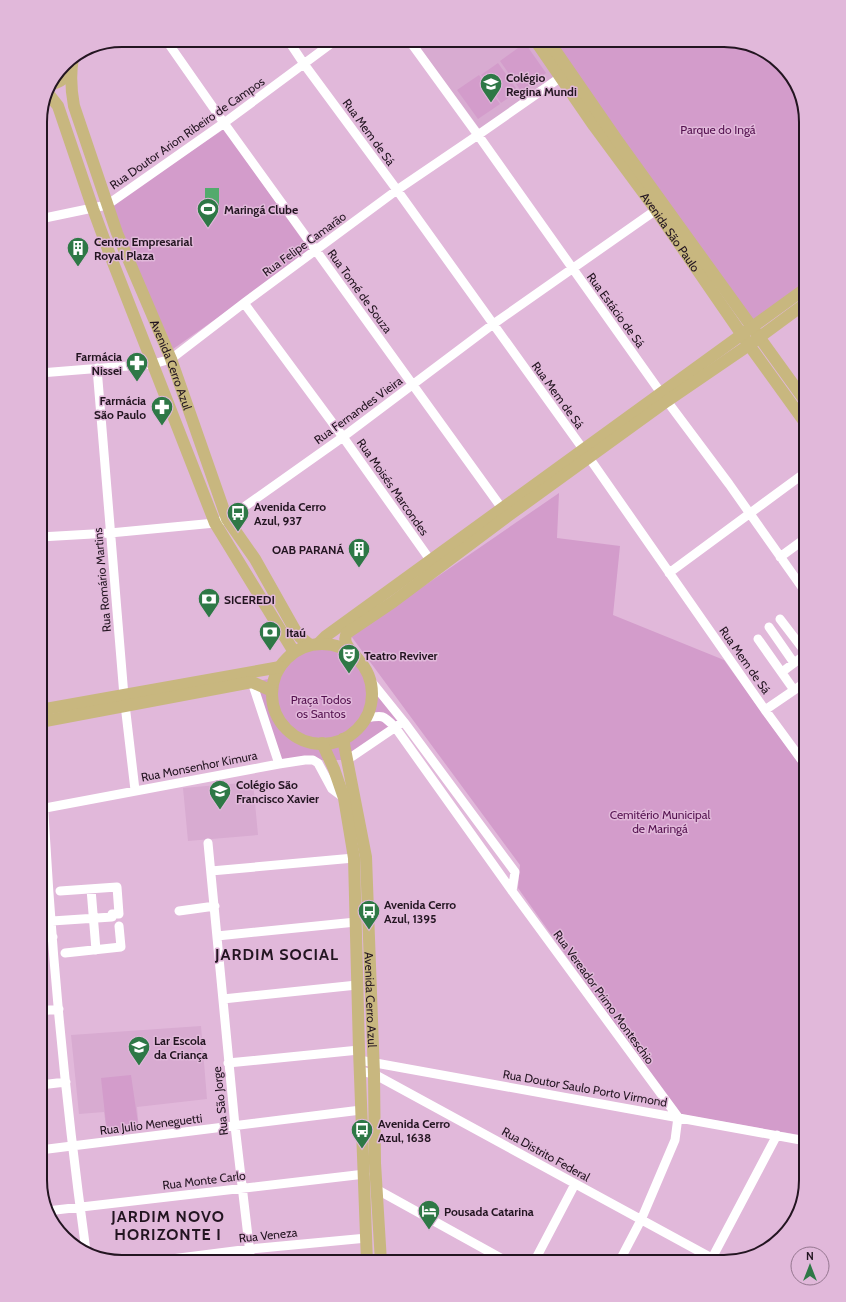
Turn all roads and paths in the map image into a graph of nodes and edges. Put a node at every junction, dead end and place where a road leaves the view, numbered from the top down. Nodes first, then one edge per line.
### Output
1 (171, 47) edge
2 (293, 47) edge
3 (327, 47) edge
4 (414, 47) edge
5 (539, 47) edge
6 (552, 47) edge
7 (304, 64) junction
8 (72, 66) edge
9 (69, 69) edge
10 (561, 77) junction
11 (59, 82) edge
12 (52, 98) edge
13 (224, 123) junction
14 (478, 135) junction
15 (614, 145) junction
16 (397, 190) junction
17 (107, 205) junction
18 (93, 209) junction
19 (656, 210) junction
20 (47, 219) edge
21 (316, 250) junction
22 (571, 268) junction
23 (799, 293) edge
24 (244, 303) junction
25 (799, 308) edge
26 (492, 325) junction
27 (752, 328) junction
28 (742, 334) junction
29 (759, 338) junction
30 (749, 346) junction
31 (171, 359) junction
32 (153, 364) junction
33 (97, 368) junction
34 (47, 372) edge
35 (413, 385) junction
36 (799, 392) edge
37 (664, 397) junction
38 (799, 414) edge
39 (343, 437) junction
40 (586, 454) junction
41 (799, 477) edge
42 (504, 512) junction
43 (749, 514) junction
44 (228, 519) junction
45 (215, 523) junction
46 (110, 533) junction
47 (47, 537) edge
48 (799, 543) edge
49 (780, 556) junction
50 (434, 565) junction
51 (669, 573) junction
52 (799, 583) edge
53 (780, 620) dead end
54 (769, 627) dead end
55 (758, 638) dead end
56 (314, 644) junction
57 (799, 645) edge
58 (294, 652) junction
59 (358, 659) junction
60 (799, 659) edge
61 (794, 663) junction
62 (280, 667) junction
63 (782, 672) junction
64 (250, 677) junction
65 (371, 681) junction
66 (799, 687) edge
67 (794, 690) junction
68 (272, 691) junction
69 (124, 701) junction
70 (47, 709) edge
71 (765, 710) junction
72 (366, 718) junction
73 (47, 720) edge
74 (404, 722) junction
75 (395, 727) junction
76 (344, 739) junction
77 (322, 743) junction
78 (799, 756) edge
79 (347, 760) junction
80 (279, 764) junction
81 (135, 790) junction
82 (344, 798) junction
83 (47, 808) edge
84 (355, 830) junction
85 (208, 843) dead end
86 (354, 858) junction
87 (47, 866) edge
88 (211, 871) junction
89 (91, 889) junction
90 (60, 891) dead end
91 (512, 891) junction
92 (215, 906) junction
93 (179, 911) dead end
94 (93, 918) junction
95 (52, 922) junction
96 (356, 922) junction
97 (119, 926) dead end
98 (217, 936) junction
99 (47, 938) edge
100 (53, 938) junction
101 (96, 950) junction
102 (65, 953) dead end
103 (357, 985) junction
104 (222, 999) junction
105 (59, 1009) junction
106 (47, 1010) edge
107 (359, 1060) junction
108 (228, 1063) junction
109 (373, 1068) junction
110 (66, 1082) junction
111 (47, 1084) edge
112 (361, 1110) junction
113 (678, 1117) junction
114 (234, 1126) junction
115 (777, 1136) junction
116 (799, 1140) edge
117 (73, 1146) junction
118 (47, 1149) edge
119 (370, 1172) junction
120 (576, 1184) junction
121 (242, 1188) junction
122 (376, 1189) junction
123 (80, 1207) junction
124 (54, 1210) edge
125 (641, 1220) junction
126 (367, 1238) junction
127 (85, 1245) edge
128 (250, 1249) junction
129 (203, 1255) edge
130 (250, 1255) edge
131 (367, 1255) edge
132 (381, 1255) edge
133 (495, 1255) edge
134 (538, 1255) edge
135 (623, 1255) edge
136 (703, 1255) edge
137 (717, 1255) edge

1 - 13 street, Rua Tomé de Souza
2 - 7 street, Rua Mem de Sá
3 - 7 street, Rua Doutor Arion Ribeiro de Campos
4 - 14 street, Rua Estácio de Sá
5 - 10 main road, Avenida São Paulo
6 - 15 main road, Avenida São Paulo
7 - 13 street, Rua Doutor Arion Ribeiro de Campos
7 - 16 street, Rua Mem de Sá
8 - 17 main road, Avenida Cerro Azul
9 - 11 main road
10 - 14 street, Rua Felipe Camarão
10 - 15 main road, Avenida São Paulo
12 - 18 main road, Avenida Cerro Azul
13 - 17 street, Rua Doutor Arion Ribeiro de Campos
13 - 21 street, Rua Tomé de Souza
14 - 16 street, Rua Felipe Camarão
14 - 22 street, Rua Estácio de Sá
15 - 19 main road, Avenida São Paulo
15 - 27 main road, Avenida São Paulo
16 - 21 street, Rua Felipe Camarão
16 - 26 street, Rua Mem de Sá
17 - 18 street, Rua Doutor Arion Ribeiro de Campos
17 - 31 main road, Avenida Cerro Azul
18 - 20 street, Rua Doutor Arion Ribeiro de Campos
18 - 32 main road, Avenida Cerro Azul
19 - 22 street, Rua Fernandes Vieira
19 - 28 main road, Avenida São Paulo
21 - 24 street, Rua Felipe Camarão
21 - 35 street, Rua Tomé de Souza
22 - 26 street, Rua Fernandes Vieira
22 - 37 street, Rua Estácio de Sá
23 - 27 main road
24 - 31 street, Rua Felipe Camarão
24 - 39 street, Rua Moisés Marcondes
25 - 29 main road
26 - 35 street, Rua Fernandes Vieira
26 - 40 street, Rua Mem de Sá
27 - 28 main road
27 - 29 main road, Avenida São Paulo
28 - 30 main road, Avenida São Paulo
28 - 37 main road
29 - 30 main road
29 - 36 main road, Avenida São Paulo
30 - 37 main road
30 - 38 main road, Avenida São Paulo
31 - 32 street, Rua Felipe Camarão
31 - 44 main road, Avenida Cerro Azul
32 - 33 street, Rua Felipe Camarão
32 - 45 main road, Avenida Cerro Azul
33 - 34 street, Rua Felipe Camarão
33 - 46 street, Rua Romário Martins
35 - 39 street, Rua Fernandes Vieira
35 - 42 street, Rua Tomé de Souza
37 - 40 main road
37 - 43 street, Rua Estácio de Sá
39 - 44 street, Rua Fernandes Vieira
39 - 50 street, Rua Moisés Marcondes
40 - 42 main road
40 - 51 street, Rua Mem de Sá
41 - 43 street
42 - 50 main road
43 - 49 street, Rua Estácio de Sá
43 - 51 street
44 - 45 street, Rua Fernandes Vieira
44 - 56 main road, Avenida Cerro Azul
45 - 46 street, Rua Fernandes Vieira
45 - 58 main road, Avenida Cerro Azul
46 - 47 street, Rua Fernandes Vieira
46 - 69 street, Rua Romário Martins
48 - 49 street
49 - 52 street, Rua Estácio de Sá
50 - 56 main road
50 - 59 main road
51 - 71 street, Rua Mem de Sá
53 - 57 street
54 - 61 street
55 - 63 street
56 - 58 main road
56 - 59 main road
58 - 62 main road
59 - 65 main road
60 - 61 street
61 - 63 street
62 - 64 main road
62 - 68 main road
63 - 67 street
64 - 68 main road
64 - 69 main road
64 - 80 street
65 - 72 main road
65 - 74 street
66 - 67 street
67 - 71 street
68 - 77 main road
69 - 70 main road
69 - 73 main road
69 - 81 street, Rua Romário Martins
71 - 78 street, Rua Mem de Sá
72 - 75 street, Rua Vereador Primo Monteschio
72 - 76 main road
74 - 75 street
74 - 91 street
75 - 79 street
75 - 91 street, Rua Vereador Primo Monteschio
76 - 77 main road
76 - 79 main road, Avenida Cerro Azul
77 - 82 main road, Avenida Cerro Azul
79 - 84 main road, Avenida Cerro Azul
80 - 81 street, Rua Monsenhor Kimura
80 - 82 street, Rua Monsenhor Kimura
81 - 83 street, Rua Monsenhor Kimura
82 - 84 main road, Avenida Cerro Azul
84 - 86 main road, Avenida Cerro Azul
84 - 109 main road, Avenida Cerro Azul
85 - 88 street, Rua São Jorge
86 - 88 street
86 - 96 main road, Avenida Cerro Azul
87 - 95 street
88 - 92 street, Rua São Jorge
89 - 90 street
89 - 94 street
89 - 94 street
91 - 113 street, Rua Vereador Primo Monteschio
92 - 93 street
92 - 98 street, Rua São Jorge
94 - 95 street
94 - 101 street
95 - 100 street
96 - 98 street
96 - 103 main road, Avenida Cerro Azul
97 - 101 street
98 - 104 street, Rua São Jorge
99 - 100 street
100 - 105 street
101 - 102 street
103 - 104 street
103 - 107 main road, Avenida Cerro Azul
104 - 108 street, Rua São Jorge
105 - 106 street
105 - 110 street
107 - 108 street, Rua Doutor Saulo Porto Virmond
107 - 109 street, Rua Doutor Saulo Porto Virmond
107 - 112 main road, Avenida Cerro Azul
108 - 114 street, Rua São Jorge
109 - 113 street, Rua Doutor Saulo Porto Virmond
109 - 119 main road, Avenida Cerro Azul
109 - 120 street, Rua Distrito Federal
110 - 111 street
110 - 117 street
112 - 114 street, Rua Julio Meneguetti
112 - 119 main road, Avenida Cerro Azul
113 - 115 street, Rua Doutor Saulo Porto Virmond
113 - 125 street
114 - 117 street, Rua Julio Meneguetti
114 - 121 street, Rua São Jorge
115 - 116 street, Rua Doutor Saulo Porto Virmond
115 - 137 street
117 - 118 street, Rua Julio Meneguetti
117 - 123 street
119 - 121 street, Rua Monte Carlo
119 - 122 main road, Avenida Cerro Azul
119 - 126 main road, Avenida Cerro Azul
120 - 125 street, Rua Distrito Federal
120 - 134 street
121 - 123 street, Rua Monte Carlo
121 - 128 street, Rua São Jorge
122 - 132 main road, Avenida Cerro Azul
122 - 133 street
123 - 124 street, Rua Monte Carlo
123 - 127 street
125 - 135 street
125 - 136 street, Rua Distrito Federal
126 - 128 street, Rua Veneza
126 - 131 main road, Avenida Cerro Azul
128 - 129 street, Rua Veneza
128 - 130 street, Rua São Jorge

